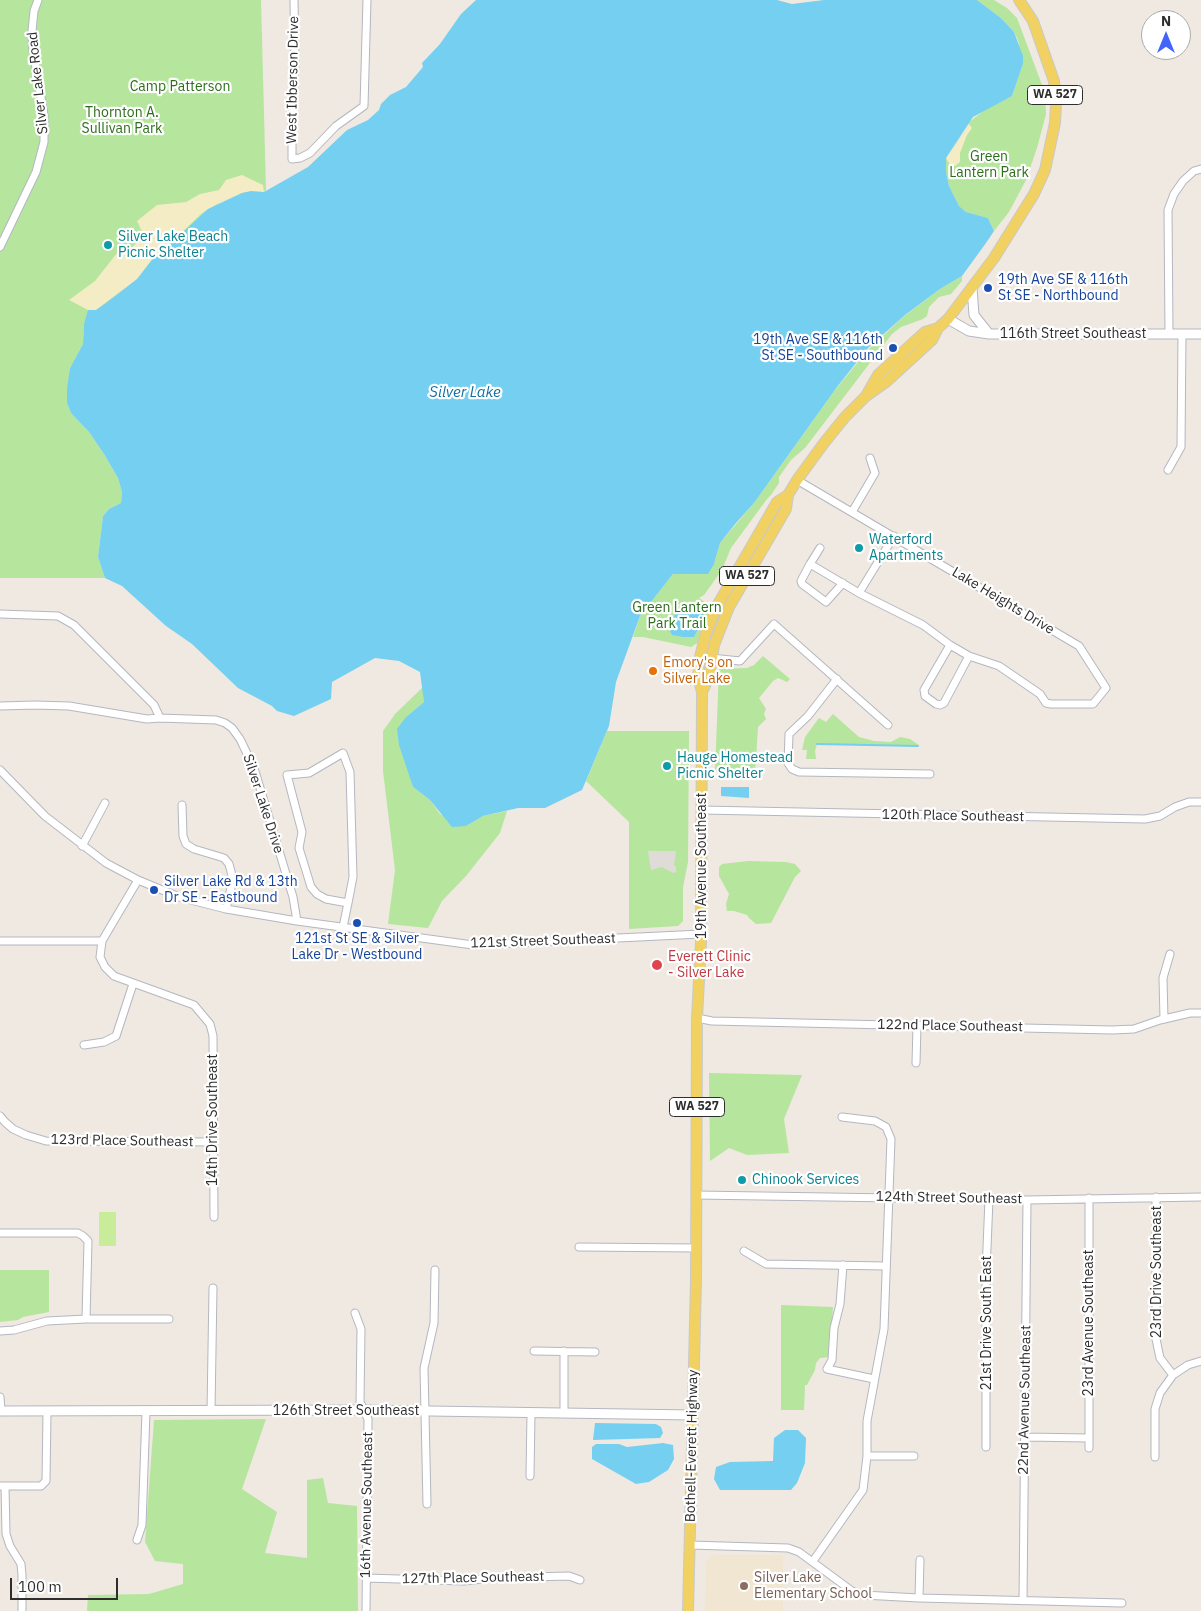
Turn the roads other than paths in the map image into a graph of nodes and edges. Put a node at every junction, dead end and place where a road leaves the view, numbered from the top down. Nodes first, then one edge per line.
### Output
1 (38, 0) edge
2 (294, 0) edge
3 (366, 0) edge
4 (1019, 0) edge
5 (1201, 169) edge
6 (0, 247) edge
7 (972, 288) junction
8 (948, 319) junction
9 (989, 334) junction
10 (1170, 334) junction
11 (1182, 334) junction
12 (1201, 334) edge
13 (870, 458) dead end
14 (1168, 470) dead end
15 (797, 480) junction
16 (788, 496) junction
17 (852, 512) junction
18 (894, 536) junction
19 (820, 548) dead end
20 (810, 564) junction
21 (842, 583) junction
22 (859, 593) junction
23 (0, 614) edge
24 (950, 645) junction
25 (970, 656) junction
26 (711, 658) junction
27 (837, 679) junction
28 (702, 692) junction
29 (0, 706) edge
30 (160, 718) junction
31 (888, 725) dead end
32 (0, 770) edge
33 (930, 774) dead end
34 (3, 778) edge
35 (1201, 802) edge
36 (105, 803) dead end
37 (182, 805) dead end
38 (702, 810) junction
39 (82, 846) junction
40 (138, 880) junction
41 (348, 903) junction
42 (226, 909) junction
43 (297, 921) junction
44 (343, 927) junction
45 (701, 934) junction
46 (0, 941) edge
47 (102, 941) junction
48 (1170, 954) dead end
49 (133, 984) junction
50 (1201, 1013) edge
51 (697, 1018) junction
52 (1164, 1019) junction
53 (917, 1026) junction
54 (84, 1045) dead end
55 (916, 1063) dead end
56 (0, 1116) edge
57 (842, 1117) dead end
58 (2, 1124) edge
59 (213, 1142) junction
60 (696, 1195) junction
61 (889, 1197) junction
62 (1156, 1197) junction
63 (1201, 1197) edge
64 (1089, 1198) junction
65 (989, 1199) junction
66 (1027, 1200) junction
67 (214, 1217) dead end
68 (0, 1233) edge
69 (580, 1247) dead end
70 (696, 1248) junction
71 (744, 1251) dead end
72 (843, 1265) junction
73 (886, 1266) junction
74 (435, 1270) dead end
75 (696, 1281) joint
76 (213, 1288) dead end
77 (355, 1313) dead end
78 (86, 1319) junction
79 (169, 1319) dead end
80 (0, 1331) edge
81 (534, 1351) dead end
82 (564, 1351) junction
83 (594, 1352) dead end
84 (1201, 1361) edge
85 (1173, 1375) junction
86 (874, 1379) junction
87 (0, 1397) edge
88 (364, 1410) junction
89 (1, 1411) edge
90 (211, 1411) junction
91 (47, 1412) junction
92 (146, 1412) junction
93 (424, 1412) junction
94 (531, 1412) junction
95 (564, 1413) junction
96 (693, 1415) junction
97 (1025, 1437) junction
98 (1089, 1438) junction
99 (986, 1447) dead end
100 (1089, 1448) dead end
101 (867, 1456) junction
102 (914, 1456) dead end
103 (1155, 1457) dead end
104 (530, 1476) dead end
105 (3, 1486) edge
106 (427, 1504) dead end
107 (136, 1540) dead end
108 (690, 1545) junction
109 (920, 1560) dead end
110 (813, 1561) junction
111 (366, 1578) junction
112 (580, 1580) dead end
113 (919, 1598) junction
114 (1023, 1601) junction
115 (1122, 1603) dead end
116 (22, 1611) edge
117 (366, 1611) edge
118 (688, 1611) edge

1 - 6 street, Silver Lake Road
2 - 3 street, West Ibberson Drive
4 - 7 main road, 19th Avenue Southeast / WA 527
5 - 10 street
7 - 8 main road, 19th Avenue Southeast / WA 527
7 - 9 street
8 - 9 street, 116th Street Southeast
8 - 15 main road, 19th Avenue Southeast / WA 527
9 - 10 street, 116th Street Southeast
10 - 11 street, 116th Street Southeast
11 - 12 street, 116th Street Southeast
11 - 14 street
13 - 17 street
15 - 16 main road, 19th Avenue Southeast / WA 527
15 - 17 street, Lake Heights Drive
16 - 26 main road, 19th Avenue Southeast / WA 527
16 - 28 main road, 19th Avenue Southeast / WA 527
17 - 18 street, Lake Heights Drive
18 - 22 street
18 - 25 street, Lake Heights Drive
19 - 20 street
20 - 21 street
20 - 21 street
21 - 22 street
22 - 24 street
23 - 30 street
24 - 25 street
24 - 25 street
26 - 27 street
26 - 28 main road, 19th Avenue Southeast / WA 527
27 - 31 street
27 - 33 street
28 - 38 main road, 19th Avenue Southeast / WA 527
29 - 30 street, Silver Lake Drive
30 - 43 street, Silver Lake Drive
32 - 34 street
34 - 39 street
35 - 38 street, 120th Place Southeast
36 - 39 street
37 - 42 street
38 - 45 main road, 19th Avenue Southeast / WA 527
39 - 40 street
40 - 42 street
40 - 47 street
41 - 41 street
41 - 44 street
42 - 43 street
43 - 44 street, 121st Street Southeast
44 - 45 street, 121st Street Southeast
45 - 51 main road, 19th Avenue Southeast / WA 527
46 - 47 street
47 - 49 street
48 - 52 street
49 - 54 street
49 - 59 street, 14th Drive Southeast
50 - 52 street, 122nd Place Southeast
51 - 53 street, 122nd Place Southeast
51 - 60 main road, 19th Avenue Southeast / WA 527
52 - 53 street, 122nd Place Southeast
53 - 55 street
56 - 58 street, 123rd Place Southeast
57 - 61 street
58 - 59 street, 123rd Place Southeast
59 - 67 street, 14th Drive Southeast
60 - 61 street, 124th Street Southeast
60 - 70 main road, 19th Avenue Southeast / WA 527
61 - 65 street, 124th Street Southeast
61 - 73 street
62 - 63 street, 124th Street Southeast
62 - 64 street, 124th Street Southeast
62 - 85 street, 23rd Drive Southeast
64 - 66 street, 124th Street Southeast
64 - 98 street, 23rd Avenue Southeast
65 - 66 street, 124th Street Southeast
65 - 99 street, 21st Drive South East
66 - 97 street, 22nd Avenue Southeast
68 - 78 street
69 - 70 street
70 - 75 main road, 19th Avenue Southeast / WA 527
71 - 72 street
72 - 73 street
72 - 86 street
73 - 86 street
74 - 93 street
75 - 96 main road, Bothell-Everett Highway / WA 527
76 - 90 street
77 - 88 street, 16th Avenue Southeast
78 - 79 street
78 - 80 street
81 - 82 street
82 - 83 street
82 - 95 street
84 - 85 street
85 - 103 street
86 - 101 street
87 - 89 street
88 - 90 street, 126th Street Southeast
88 - 93 street, 126th Street Southeast
88 - 111 street, 16th Avenue Southeast
89 - 91 street, 126th Street Southeast
90 - 92 street, 126th Street Southeast
91 - 92 street, 126th Street Southeast
91 - 105 street
92 - 107 street
93 - 94 street, 126th Street Southeast
93 - 106 street
94 - 95 street, 126th Street Southeast
94 - 104 street
95 - 96 street, 126th Street Southeast
96 - 108 main road, Bothell-Everett Highway / WA 527
97 - 98 street
97 - 114 street, 22nd Avenue Southeast
98 - 100 street, 23rd Avenue Southeast
101 - 102 street
101 - 110 street
105 - 116 street
108 - 110 street
108 - 118 main road, Bothell-Everett Highway / WA 527
109 - 113 street
110 - 113 street
111 - 112 street, 127th Place Southeast
111 - 117 street, 16th Avenue Southeast
113 - 114 street
114 - 115 street

